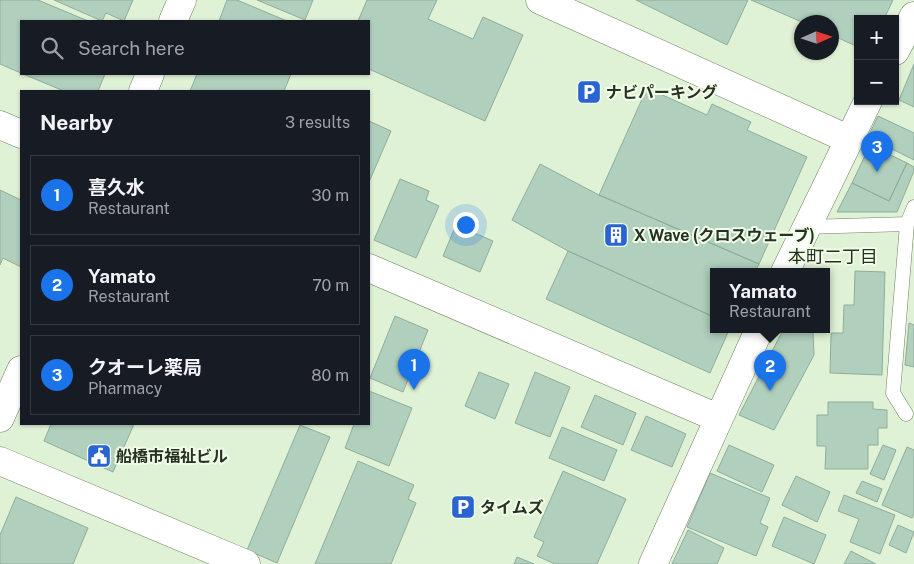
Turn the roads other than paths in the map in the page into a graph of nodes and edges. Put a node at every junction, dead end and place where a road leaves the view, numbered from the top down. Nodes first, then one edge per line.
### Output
1 (182, 0) edge
2 (540, 0) edge
3 (914, 16) edge
4 (173, 20) edge
5 (899, 44) edge
6 (150, 75) edge
7 (143, 90) edge
8 (866, 105) edge
9 (0, 125) edge
10 (20, 134) edge
11 (848, 139) junction
12 (914, 207) edge
13 (907, 224) junction
14 (806, 227) junction
15 (370, 268) edge
16 (787, 268) edge
17 (758, 333) edge
18 (20, 372) edge
19 (906, 414) dead end
20 (0, 418) edge
21 (718, 418) junction
22 (0, 462) edge
23 (246, 564) edge
24 (653, 564) edge

1 - 4 main road
2 - 11 main road
3 - 5 main road
6 - 7 main road
8 - 11 main road
9 - 10 main road
11 - 14 main road
12 - 13 lane
13 - 14 lane
13 - 19 lane
14 - 16 main road
15 - 21 main road
17 - 21 main road
18 - 20 main road
21 - 24 main road
22 - 23 main road

